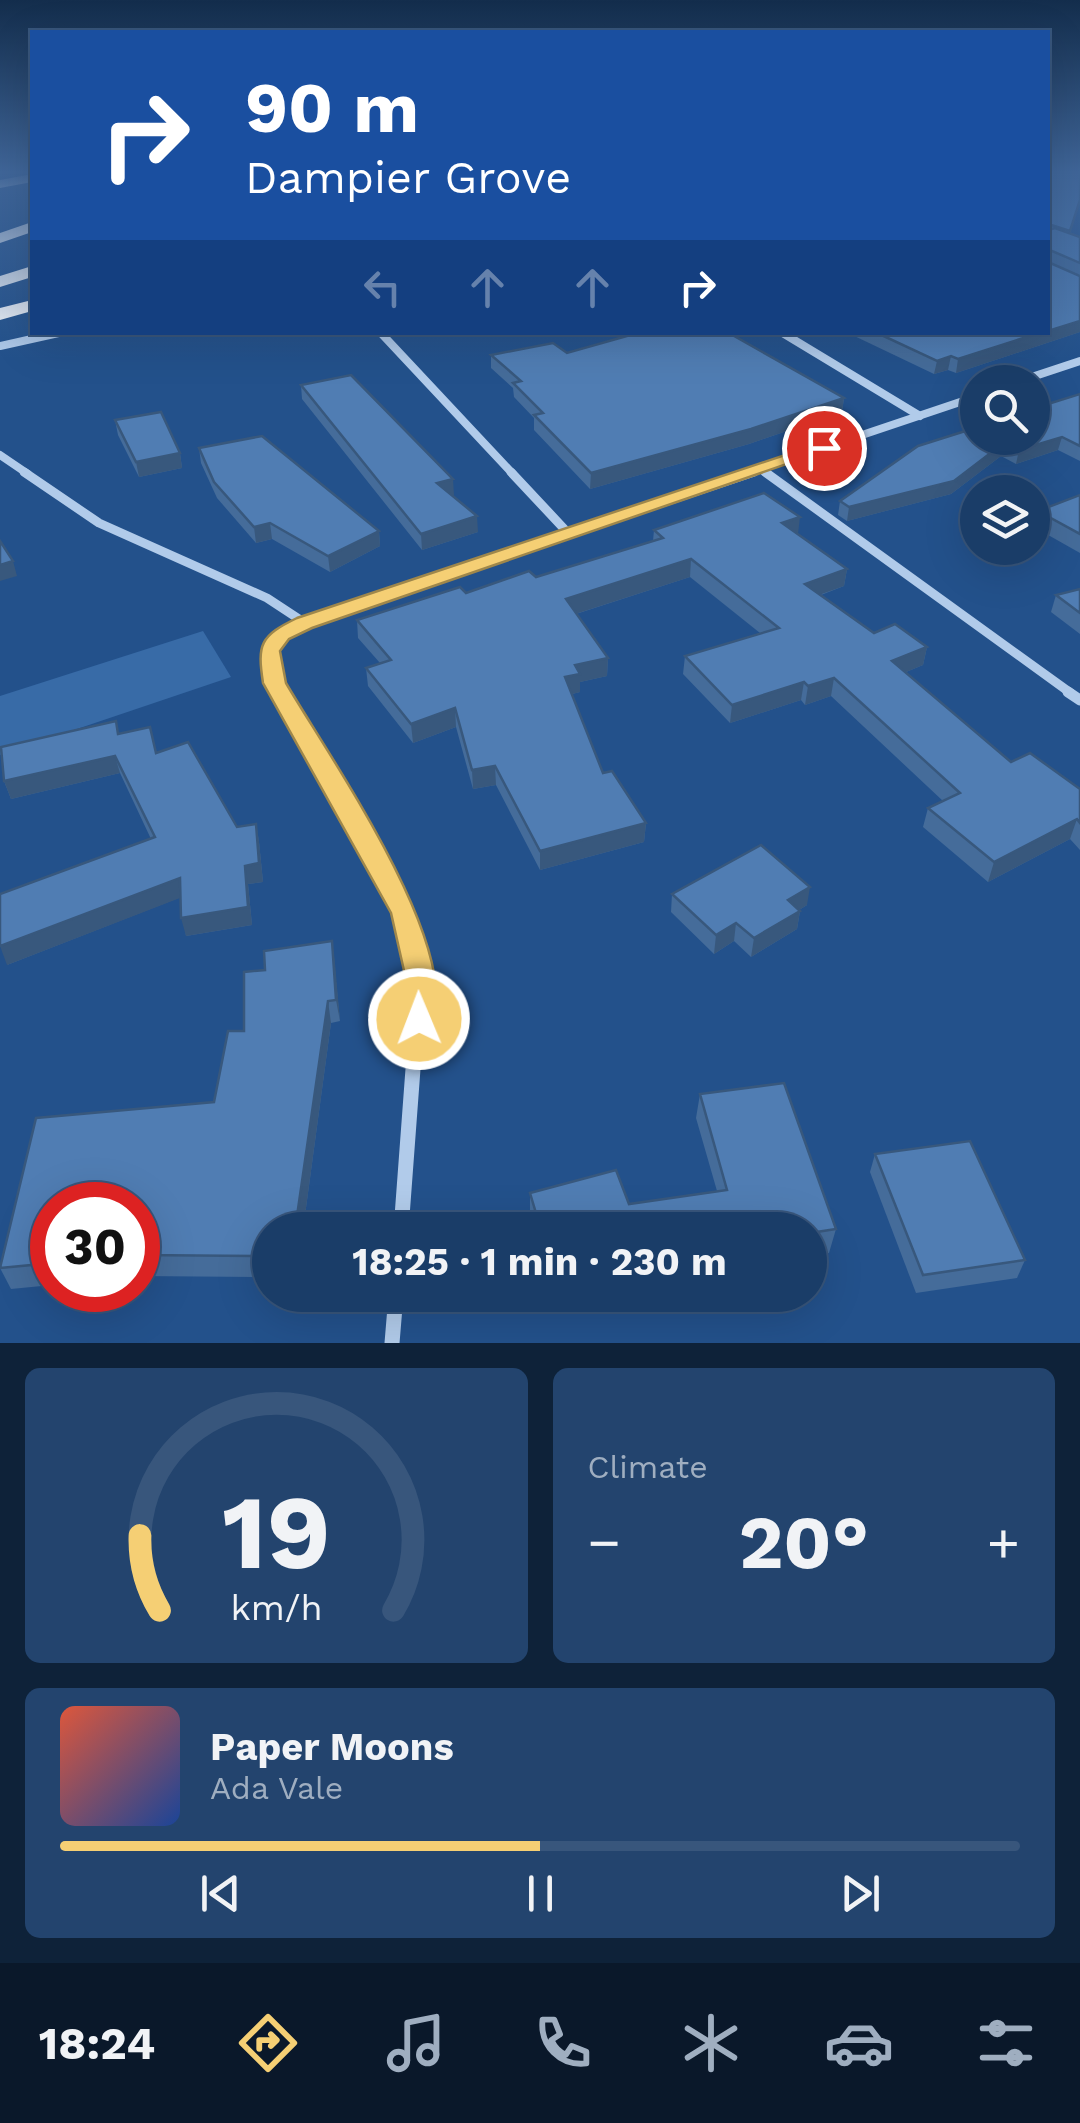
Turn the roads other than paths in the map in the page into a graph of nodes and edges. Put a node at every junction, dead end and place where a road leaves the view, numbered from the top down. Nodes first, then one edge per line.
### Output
1 (28, 273) edge
2 (0, 282) edge
3 (30, 306) edge
4 (0, 314) edge
5 (49, 335) edge
6 (383, 335) edge
7 (786, 335) edge
8 (0, 346) edge
9 (1080, 361) edge
10 (1050, 371) edge
11 (960, 402) edge
12 (920, 416) junction
13 (0, 455) edge
14 (761, 469) junction
15 (568, 533) junction
16 (305, 623) junction
17 (1080, 700) edge
18 (403, 1212) edge
19 (395, 1312) edge
20 (392, 1343) edge

1 - 2 highway
3 - 4 highway
5 - 8 street
6 - 15 street
7 - 12 street
9 - 10 street
11 - 12 street
12 - 14 street
13 - 16 street
14 - 15 street
14 - 17 street
15 - 16 street
16 - 18 street
19 - 20 street

